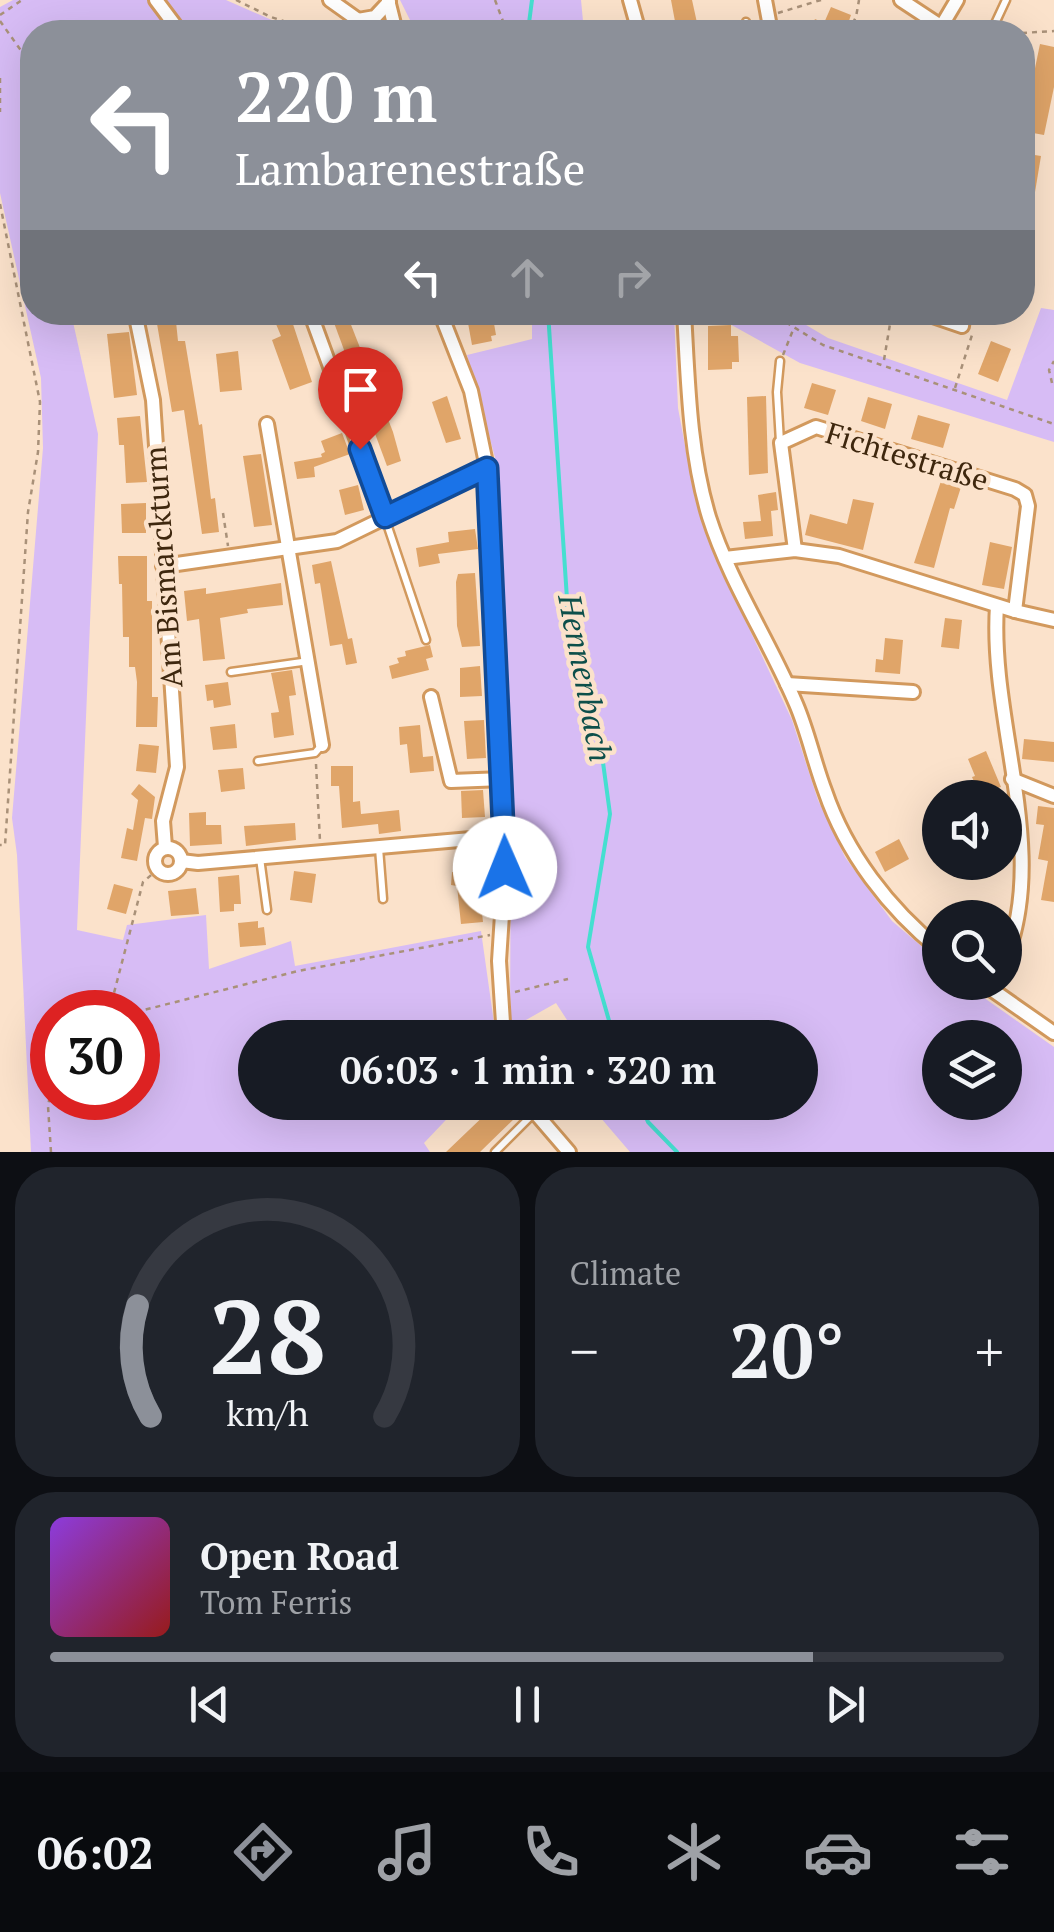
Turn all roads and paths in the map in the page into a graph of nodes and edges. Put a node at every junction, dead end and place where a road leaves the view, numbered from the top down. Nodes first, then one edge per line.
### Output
1 (22, 0) edge
2 (236, 0) edge
3 (330, 0) edge
4 (765, 0) edge
5 (821, 0) edge
6 (901, 0) edge
7 (388, 1) edge
8 (768, 15) junction
9 (0, 18) edge
10 (280, 20) edge
11 (358, 20) joint
12 (769, 20) edge
13 (931, 20) edge
14 (20, 48) edge
15 (0, 78) edge
16 (1, 111) edge
17 (0, 207) edge
18 (20, 304) edge
19 (24, 325) edge
20 (138, 325) edge
21 (315, 325) edge
22 (445, 325) edge
23 (685, 325) edge
24 (789, 325) edge
25 (890, 325) edge
26 (966, 325) edge
27 (794, 328) junction
28 (780, 361) joint
29 (1054, 361) edge
30 (883, 363) junction
31 (1052, 383) dead end
32 (954, 390) junction
33 (267, 424) dead end
34 (1054, 424) edge
35 (780, 443) junction
36 (487, 468) junction
37 (224, 513) dead end
38 (385, 517) junction
39 (287, 550) junction
40 (795, 550) junction
41 (230, 558) junction
42 (725, 558) junction
43 (163, 566) junction
44 (997, 606) junction
45 (1015, 611) junction
46 (1054, 620) edge
47 (426, 640) dead end
48 (310, 661) junction
49 (231, 672) dead end
50 (788, 684) junction
51 (913, 692) dead end
52 (431, 696) dead end
53 (318, 749) junction
54 (258, 761) dead end
55 (504, 779) junction
56 (1012, 779) junction
57 (1054, 796) edge
58 (505, 836) junction
59 (0, 845) edge
60 (379, 847) junction
61 (166, 848) junction
62 (321, 852) junction
63 (260, 857) junction
64 (181, 861) junction
65 (157, 870) junction
66 (383, 900) dead end
67 (1020, 900) edge
68 (267, 910) dead end
69 (501, 932) junction
70 (922, 932) edge
71 (568, 978) dead end
72 (499, 988) junction
73 (115, 990) edge
74 (1009, 1000) edge
75 (160, 1006) edge
76 (502, 1020) edge
77 (1054, 1033) edge
78 (49, 1120) edge
79 (520, 1120) edge
80 (540, 1120) edge
81 (51, 1152) edge
82 (495, 1152) edge
83 (568, 1152) edge

1 - 9 path
2 - 10 path
3 - 11 street
4 - 8 street
5 - 8 path
6 - 13 street
7 - 11 street
8 - 12 street
9 - 14 path
15 - 16 path
17 - 18 path
19 - 59 path
20 - 43 street, Am Bismarckturm
21 - 38 street
22 - 36 street
23 - 42 street
24 - 27 path
25 - 30 path
26 - 32 path
27 - 28 path
27 - 30 path
28 - 35 lane
29 - 31 path
30 - 32 path
32 - 34 path
33 - 39 street
35 - 40 street, Fichtestraße
35 - 45 street, Fichtestraße
36 - 38 street
36 - 55 street
37 - 41 path
38 - 39 street
38 - 47 lane
39 - 41 street
39 - 48 street
40 - 42 street
40 - 44 street
41 - 43 street
42 - 50 street
43 - 61 street, Am Bismarckturm
44 - 45 street
44 - 56 street
45 - 46 street
48 - 49 lane, Am Bismarckturm
48 - 53 street
50 - 51 street
50 - 70 street
52 - 55 street
53 - 54 lane
53 - 62 path
55 - 58 street
56 - 57 street
56 - 67 street
58 - 60 street
58 - 69 street
60 - 62 street
60 - 66 lane
61 - 64 street
61 - 65 street
62 - 63 street
63 - 64 street
63 - 68 lane
64 - 65 street
65 - 73 path
69 - 72 street
69 - 75 path
71 - 72 path
72 - 76 street
74 - 77 street
78 - 81 path
79 - 82 lane
80 - 83 street

